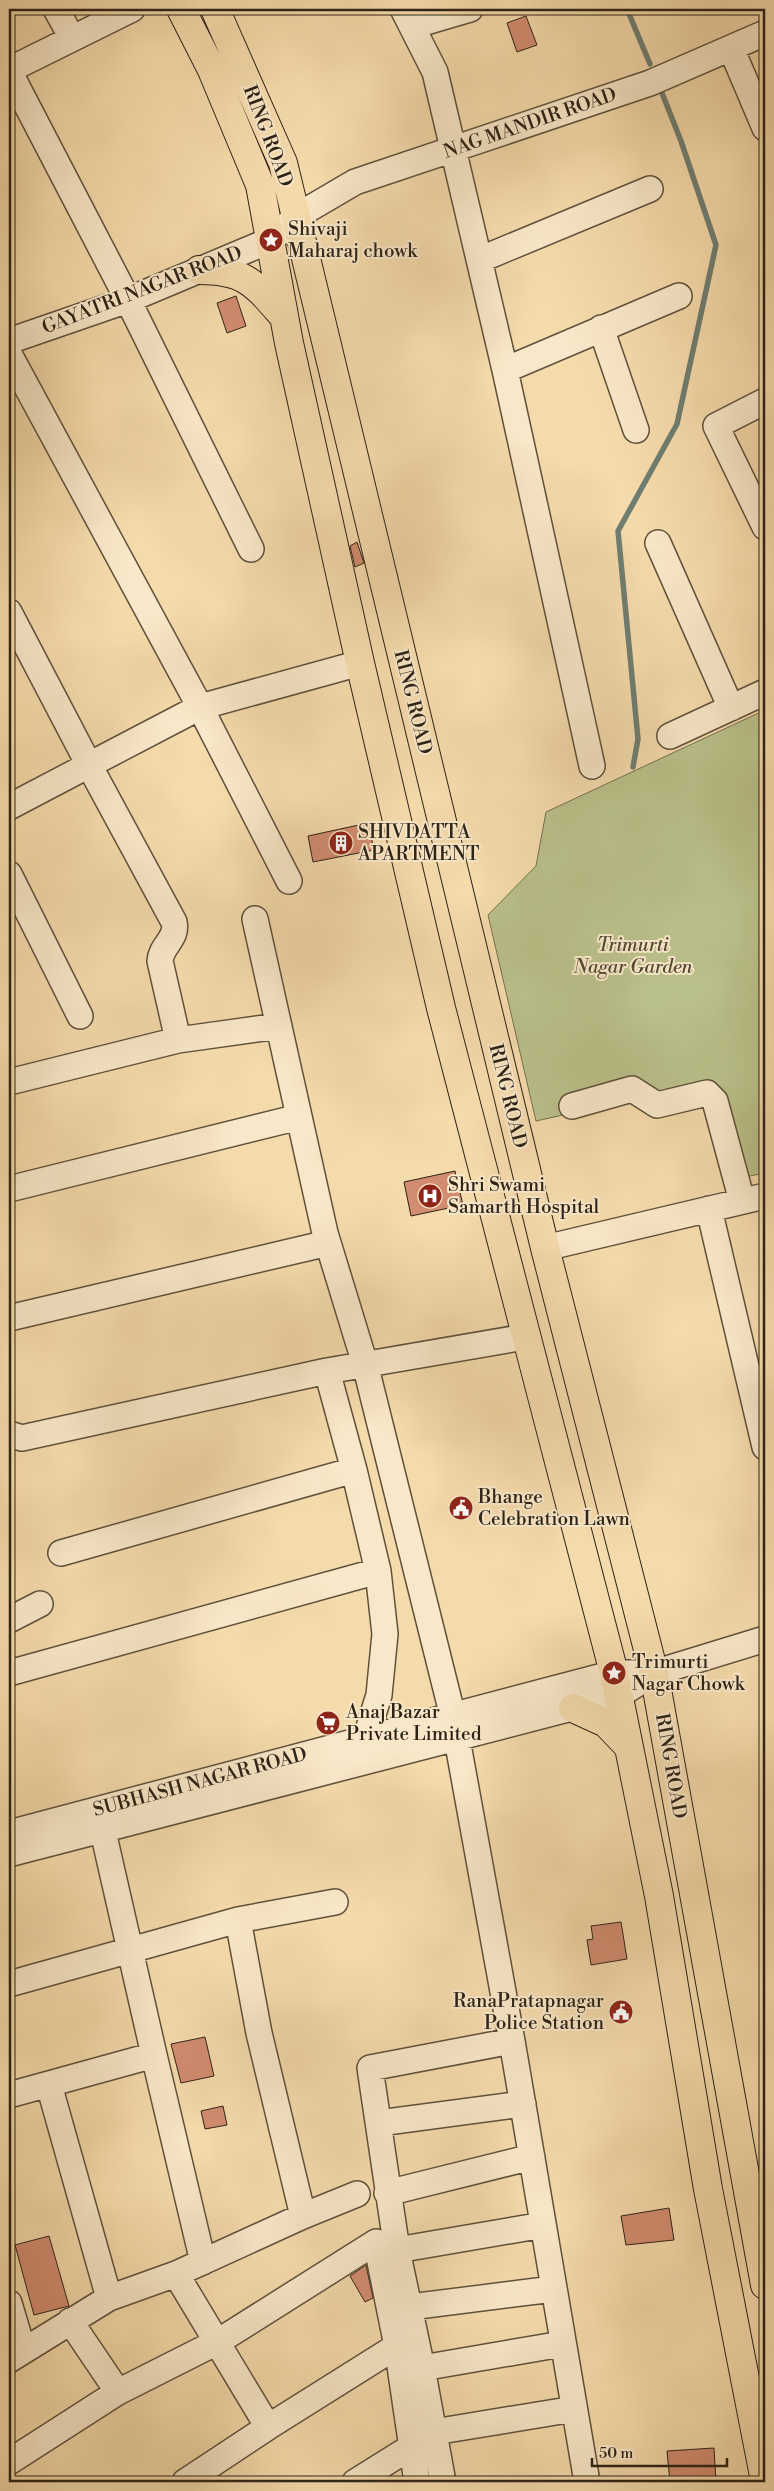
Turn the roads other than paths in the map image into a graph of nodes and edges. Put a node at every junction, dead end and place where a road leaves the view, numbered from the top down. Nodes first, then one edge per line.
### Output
1 (56, 9) edge
2 (132, 9) edge
3 (182, 9) edge
4 (215, 9) edge
5 (470, 9) edge
6 (407, 17) edge
7 (765, 32) edge
8 (72, 38) junction
9 (731, 48) junction
10 (9, 70) edge
11 (765, 128) edge
12 (454, 149) junction
13 (650, 189) dead end
14 (297, 216) junction
15 (270, 240) junction
16 (479, 260) junction
17 (199, 270) junction
18 (679, 296) dead end
19 (128, 300) junction
20 (284, 317) junction
21 (601, 328) junction
22 (9, 341) edge
23 (9, 354) edge
24 (505, 370) junction
25 (765, 401) edge
26 (636, 430) dead end
27 (765, 527) edge
28 (658, 543) dead end
29 (251, 549) dead end
30 (9, 612) edge
31 (360, 663) junction
32 (765, 692) edge
33 (200, 707) junction
34 (731, 708) junction
35 (670, 736) dead end
36 (89, 764) junction
37 (592, 766) dead end
38 (9, 807) edge
39 (9, 874) edge
40 (289, 881) dead end
41 (255, 919) dead end
42 (80, 1016) dead end
43 (279, 1026) junction
44 (178, 1040) junction
45 (9, 1082) edge
46 (572, 1106) dead end
47 (299, 1117) junction
48 (9, 1189) edge
49 (754, 1199) edge
50 (709, 1209) junction
51 (328, 1243) junction
52 (545, 1248) junction
53 (9, 1318) edge
54 (525, 1337) junction
55 (345, 1368) junction
56 (9, 1434) edge
57 (765, 1447) edge
58 (354, 1470) junction
59 (61, 1553) dead end
60 (378, 1571) junction
61 (40, 1604) dead end
62 (9, 1620) edge
63 (765, 1639) edge
64 (9, 1673) edge
65 (654, 1673) junction
66 (616, 1684) junction
67 (573, 1708) junction
68 (455, 1727) junction
69 (365, 1738) junction
70 (628, 1746) junction
71 (360, 1762) junction
72 (100, 1819) junction
73 (9, 1833) edge
74 (9, 1854) edge
75 (335, 1902) dead end
76 (238, 1920) junction
77 (130, 1951) junction
78 (9, 1984) edge
79 (512, 2041) junction
80 (154, 2055) junction
81 (48, 2084) junction
82 (9, 2095) edge
83 (523, 2104) junction
84 (378, 2122) junction
85 (532, 2157) junction
86 (387, 2193) junction
87 (357, 2194) dead end
88 (303, 2216) junction
89 (543, 2225) junction
90 (397, 2250) junction
91 (203, 2262) junction
92 (176, 2274) junction
93 (765, 2285) edge
94 (553, 2289) junction
95 (109, 2298) junction
96 (9, 2303) edge
97 (410, 2307) junction
98 (70, 2321) junction
99 (218, 2341) junction
100 (562, 2344) junction
101 (397, 2346) junction
102 (16, 2355) edge
103 (422, 2368) junction
104 (118, 2392) junction
105 (574, 2409) junction
106 (268, 2427) junction
107 (434, 2432) junction
108 (411, 2447) junction
109 (9, 2462) edge
110 (765, 2481) edge
111 (185, 2482) edge
112 (356, 2482) edge
113 (417, 2482) edge
114 (443, 2482) edge
115 (587, 2482) edge

1 - 8 street
2 - 8 street
3 - 15 main road, RING ROAD
4 - 14 main road, RING ROAD
5 - 6 street
6 - 12 street
7 - 9 street, NAG MANDIR ROAD
8 - 10 street
9 - 11 street
9 - 12 street, NAG MANDIR ROAD
10 - 19 street
12 - 14 street, NAG MANDIR ROAD
12 - 16 street
13 - 16 street
14 - 15 street, GAYATRI NAGAR ROAD
14 - 52 main road, RING ROAD
15 - 17 street, GAYATRI NAGAR ROAD
15 - 20 main road, RING ROAD
16 - 24 street
17 - 19 street, GAYATRI NAGAR ROAD
17 - 20 main road
18 - 21 street
19 - 22 street, GAYATRI NAGAR ROAD
19 - 29 street
20 - 31 main road, RING ROAD
21 - 24 street
21 - 26 street
23 - 33 street
24 - 37 street
25 - 27 street
28 - 34 street
30 - 36 street
31 - 33 street
31 - 54 main road, RING ROAD
32 - 34 street
33 - 36 street
33 - 40 street
34 - 35 street
36 - 38 street
36 - 44 street
39 - 42 street
41 - 43 street
43 - 44 street
43 - 47 street
44 - 45 street
46 - 49 street
47 - 48 street
47 - 51 street
49 - 50 street
50 - 52 street
50 - 57 street
51 - 53 street
51 - 55 street
52 - 65 main road, RING ROAD
54 - 55 street
54 - 66 main road, RING ROAD
55 - 56 street
55 - 58 street
55 - 68 street
58 - 59 street
58 - 60 street
60 - 64 street
60 - 69 street
61 - 62 street
63 - 65 street
65 - 66 street
65 - 93 main road, RING ROAD
66 - 67 street
66 - 68 street, SUBHASH NAGAR ROAD
66 - 70 main road, RING ROAD
67 - 68 street
67 - 70 main road
68 - 69 street, SUBHASH NAGAR ROAD
68 - 71 street
68 - 79 street
69 - 71 street
69 - 72 street, SUBHASH NAGAR ROAD
70 - 110 main road, RING ROAD
71 - 72 street
72 - 73 street, SUBHASH NAGAR ROAD
72 - 74 street
72 - 77 street
75 - 76 street
76 - 77 street
76 - 88 street
77 - 78 street
77 - 80 street
79 - 83 street
79 - 84 street
80 - 81 street
80 - 91 street
81 - 82 street
81 - 95 street
83 - 84 street
83 - 85 street
84 - 86 street
85 - 86 street
85 - 89 street
86 - 90 street
87 - 88 street
88 - 91 street
89 - 90 street
89 - 94 street
90 - 97 street
91 - 92 street
92 - 95 street
92 - 99 street
94 - 97 street
94 - 100 street
95 - 98 street
96 - 102 street
97 - 103 street
98 - 102 street
98 - 104 street
99 - 101 street
99 - 104 street
99 - 106 street
100 - 103 street
100 - 105 street
101 - 106 street
101 - 108 street
103 - 107 street
104 - 109 street
105 - 107 street
105 - 115 street
106 - 111 street
107 - 114 street
108 - 112 street
108 - 113 street

